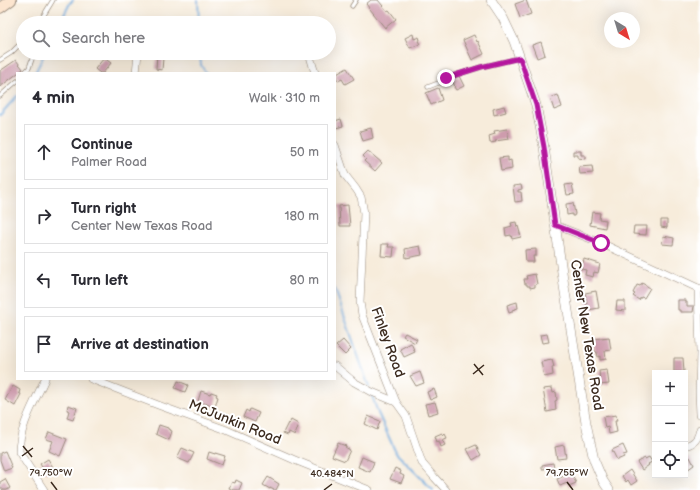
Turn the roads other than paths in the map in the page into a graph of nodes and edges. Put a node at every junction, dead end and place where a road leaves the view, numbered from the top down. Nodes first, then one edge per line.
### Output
1 (10, 0) edge
2 (53, 0) edge
3 (356, 0) edge
4 (491, 0) edge
5 (352, 6) dead end
6 (0, 8) edge
7 (43, 16) edge
8 (16, 48) edge
9 (520, 58) junction
10 (0, 60) edge
11 (32, 60) edge
12 (137, 60) edge
13 (310, 60) edge
14 (25, 72) edge
15 (136, 72) edge
16 (315, 72) edge
17 (16, 82) edge
18 (428, 88) dead end
19 (0, 96) edge
20 (336, 148) edge
21 (555, 225) junction
22 (699, 289) edge
23 (336, 367) edge
24 (44, 380) edge
25 (94, 380) edge
26 (396, 402) junction
27 (700, 414) edge
28 (700, 429) edge
29 (688, 445) edge
30 (44, 490) edge
31 (369, 490) edge
32 (446, 490) edge
33 (609, 490) edge

1 - 6 main road
2 - 7 lane
3 - 5 lane
4 - 9 street, Center New Texas Road
8 - 10 lane
9 - 18 lane
9 - 21 street, Center New Texas Road
11 - 14 lane
12 - 15 street
13 - 16 street
17 - 19 lane
20 - 26 street, Finley Road
21 - 22 street
21 - 33 street, Center New Texas Road
22 - 27 street
23 - 26 street
24 - 30 street
25 - 31 street, McJunkin Road
26 - 32 street, Finley Road
28 - 29 street

